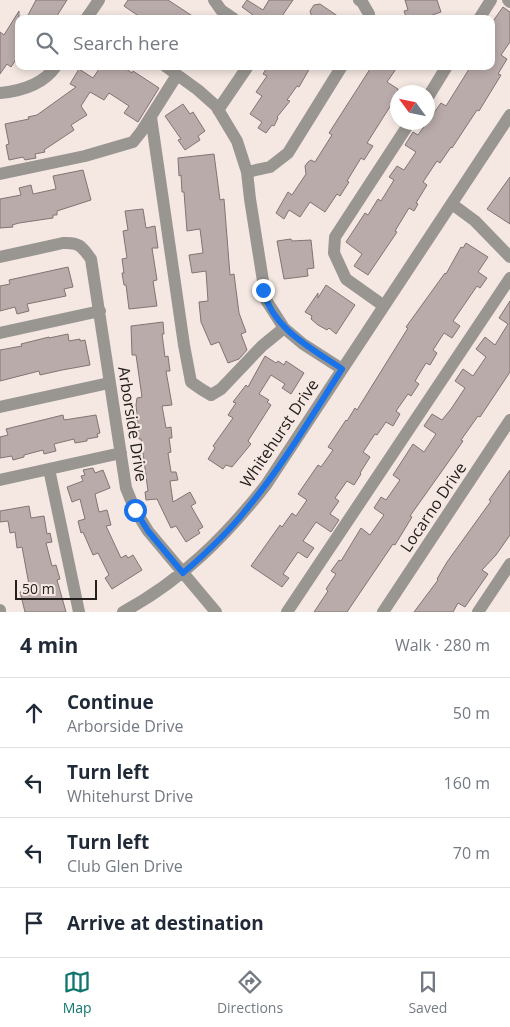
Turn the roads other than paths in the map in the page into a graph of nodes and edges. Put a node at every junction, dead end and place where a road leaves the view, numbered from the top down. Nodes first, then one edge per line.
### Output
1 (99, 0) edge
2 (214, 0) edge
3 (359, 0) edge
4 (491, 0) edge
5 (93, 15) edge
6 (228, 15) edge
7 (369, 15) edge
8 (482, 15) edge
9 (53, 70) edge
10 (170, 70) edge
11 (245, 70) edge
12 (340, 70) edge
13 (445, 70) edge
14 (177, 75) junction
15 (435, 86) edge
16 (0, 93) edge
17 (218, 110) junction
18 (510, 115) edge
19 (151, 117) junction
20 (405, 130) edge
21 (247, 172) junction
22 (0, 174) edge
23 (452, 204) junction
24 (0, 257) edge
25 (510, 257) edge
26 (510, 278) edge
27 (384, 306) junction
28 (100, 311) junction
29 (284, 328) junction
30 (0, 333) edge
31 (342, 369) junction
32 (109, 383) junction
33 (0, 407) edge
34 (510, 420) edge
35 (121, 453) junction
36 (49, 469) junction
37 (0, 480) edge
38 (510, 564) edge
39 (183, 573) junction
40 (80, 612) edge
41 (124, 612) edge
42 (216, 612) edge
43 (287, 612) edge
44 (382, 612) edge
45 (478, 612) edge

1 - 5 street
2 - 6 street
3 - 7 street
4 - 8 street
9 - 16 street
10 - 14 street
11 - 17 street
12 - 21 street
13 - 15 street
14 - 17 street
14 - 19 street
17 - 21 street
18 - 23 street, Whitehurst Drive
19 - 22 street
19 - 29 street
20 - 27 street
21 - 29 street
23 - 25 street
23 - 27 street, Whitehurst Drive
24 - 28 street, Arborside Drive
26 - 43 street
27 - 31 street, Whitehurst Drive
28 - 30 street
28 - 32 street, Arborside Drive
29 - 31 street
31 - 39 street, Whitehurst Drive
32 - 33 street
32 - 35 street, Arborside Drive
34 - 44 street, Locarno Drive
35 - 36 street
35 - 39 street, Arborside Drive
36 - 37 street
36 - 40 street
38 - 45 street
39 - 41 street, Whitehurst Drive
39 - 42 street, Arborside Drive

